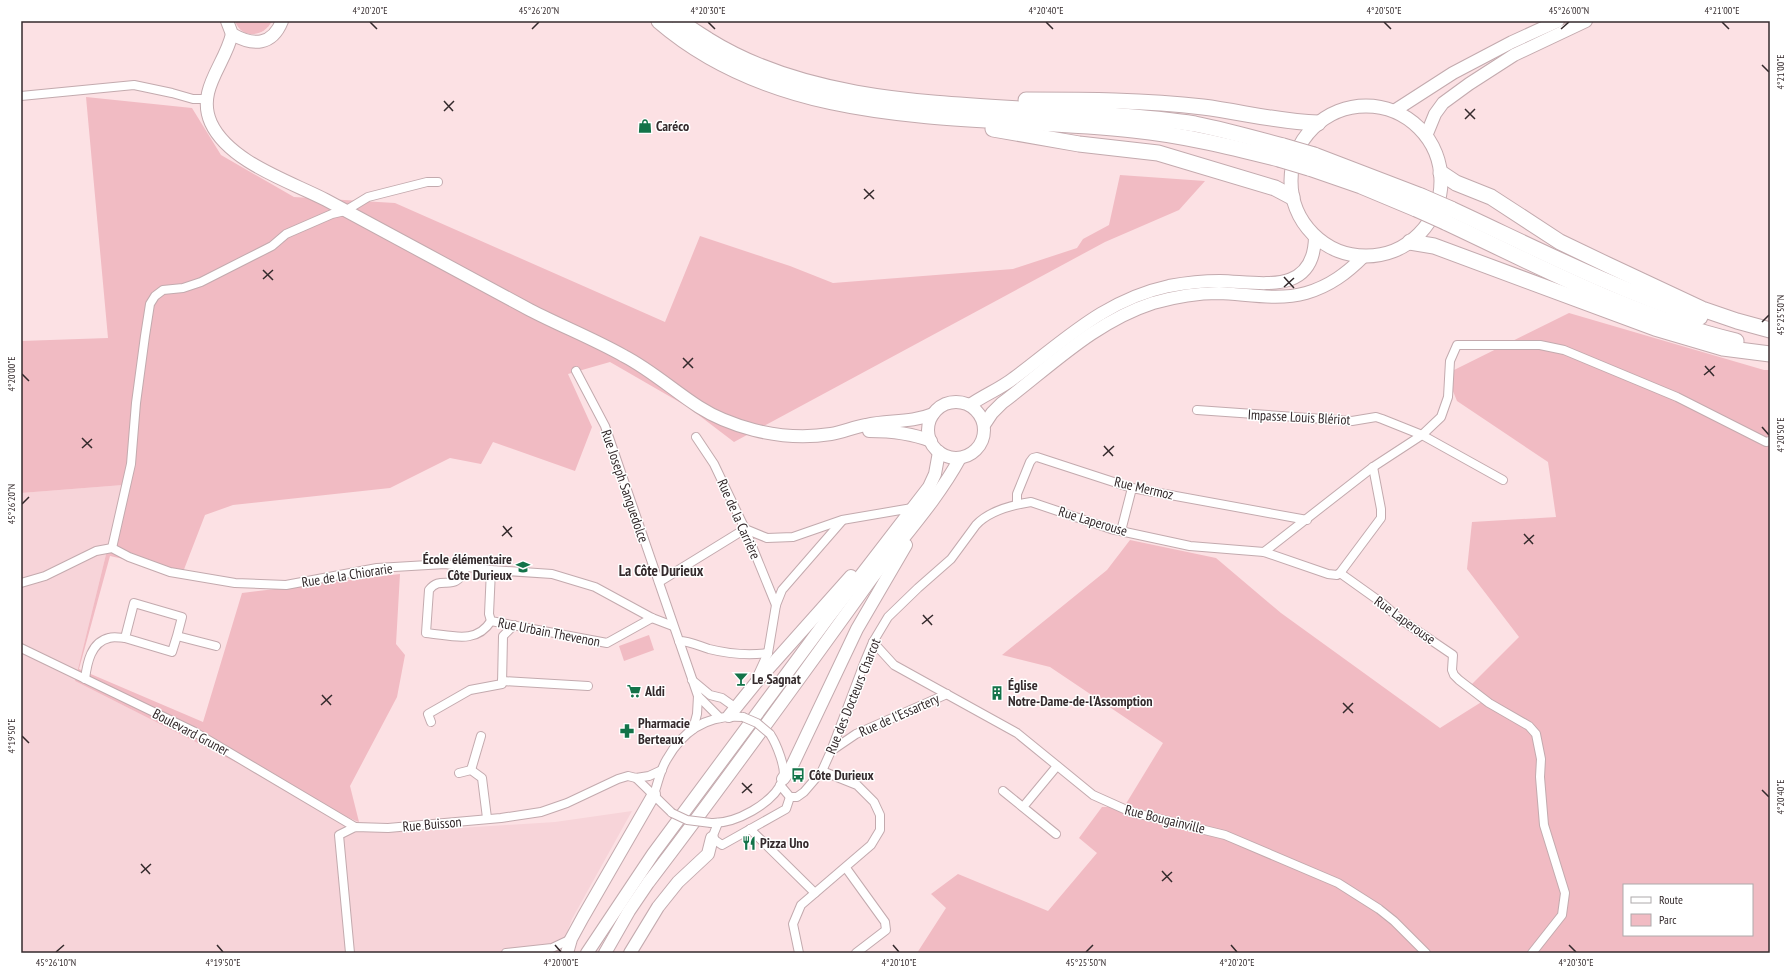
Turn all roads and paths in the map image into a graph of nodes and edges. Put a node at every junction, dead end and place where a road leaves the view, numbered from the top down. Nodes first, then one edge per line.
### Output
1 (227, 21) edge
2 (282, 21) edge
3 (659, 21) edge
4 (680, 21) edge
5 (1542, 21) edge
6 (1558, 21) edge
7 (1586, 21) edge
8 (232, 34) junction
9 (247, 42) junction
10 (1512, 42) junction
11 (219, 68) junction
12 (21, 96) edge
13 (205, 99) junction
14 (904, 107) junction
15 (1394, 111) junction
16 (1318, 123) junction
17 (1426, 136) junction
18 (1441, 173) junction
19 (438, 182) dead end
20 (1292, 198) junction
21 (345, 211) junction
22 (1448, 216) junction
23 (1316, 237) junction
24 (1410, 242) junction
25 (1364, 256) junction
26 (1770, 330) edge
27 (1770, 336) edge
28 (1770, 349) edge
29 (1770, 354) edge
30 (576, 371) dead end
31 (970, 405) junction
32 (1197, 410) dead end
33 (933, 414) junction
34 (984, 425) junction
35 (840, 432) junction
36 (1422, 435) junction
37 (696, 437) dead end
38 (931, 441) junction
39 (1770, 441) edge
40 (939, 452) junction
41 (960, 458) junction
42 (1373, 466) junction
43 (1503, 480) dead end
44 (1132, 488) junction
45 (1017, 504) junction
46 (912, 508) junction
47 (925, 512) junction
48 (842, 520) junction
49 (1307, 520) junction
50 (745, 529) junction
51 (1121, 531) junction
52 (112, 548) junction
53 (1264, 552) junction
54 (466, 567) junction
55 (490, 570) junction
56 (1340, 573) junction
57 (659, 582) junction
58 (21, 583) edge
59 (776, 605) junction
60 (652, 618) junction
61 (491, 621) junction
62 (514, 625) junction
63 (674, 626) junction
64 (177, 636) junction
65 (125, 638) junction
66 (683, 641) junction
67 (873, 642) junction
68 (216, 646) dead end
69 (21, 648) edge
70 (768, 653) junction
71 (85, 679) junction
72 (692, 680) junction
73 (502, 681) junction
74 (588, 686) dead end
75 (750, 690) junction
76 (947, 694) junction
77 (698, 696) junction
78 (732, 715) junction
79 (431, 722) dead end
80 (693, 729) junction
81 (481, 736) dead end
82 (831, 751) junction
83 (1057, 766) junction
84 (471, 770) junction
85 (662, 770) junction
86 (822, 771) junction
87 (459, 773) dead end
88 (636, 778) junction
89 (782, 782) junction
90 (1003, 791) dead end
91 (654, 794) junction
92 (794, 797) junction
93 (1023, 807) junction
94 (487, 818) junction
95 (714, 823) junction
96 (355, 828) junction
97 (750, 830) junction
98 (1056, 834) dead end
99 (712, 838) junction
100 (846, 868) junction
101 (815, 893) junction
102 (572, 939) junction
103 (350, 953) edge
104 (512, 953) edge
105 (567, 953) edge
106 (587, 953) edge
107 (605, 953) edge
108 (630, 953) edge
109 (799, 953) edge
110 (856, 953) edge
111 (1426, 953) edge
112 (1532, 953) edge

1 - 8 main road
2 - 9 main road
3 - 14 highway
4 - 14 highway
5 - 10 main road
6 - 10 main road
7 - 17 main road
8 - 9 main road
8 - 11 main road
9 - 11 main road
10 - 15 main road
11 - 13 main road
12 - 13 street
13 - 21 main road
14 - 16 highway
14 - 20 highway
14 - 22 highway, bridge
15 - 16 main road
15 - 17 main road
16 - 20 main road
17 - 18 main road
18 - 24 main road
18 - 26 highway
19 - 21 street
20 - 23 main road
21 - 35 main road
21 - 52 street
22 - 27 highway
22 - 28 highway
23 - 25 main road
23 - 31 main road
24 - 25 main road
24 - 29 highway
25 - 34 main road
30 - 57 street, Rue Joseph Sanguedolce
31 - 33 main road
31 - 34 main road
32 - 36 street, Impasse Louis Blériot
33 - 35 main road
33 - 38 main road
34 - 41 main road
35 - 38 main road
36 - 39 street
36 - 42 street
36 - 43 street, Impasse Louis Blériot
37 - 50 street, Rue de la Carrière
38 - 40 main road
40 - 41 main road
40 - 46 main road
41 - 47 main road
42 - 49 street
42 - 56 street
44 - 45 street, Rue Mermoz
44 - 49 street, Rue Mermoz
44 - 51 street
45 - 51 street, Rue Laperouse
45 - 67 street, Rue des Docteurs Charcot
46 - 48 street
46 - 75 main road
46 - 106 main road
47 - 89 main road
47 - 107 main road
48 - 50 street
48 - 59 street
49 - 53 street
50 - 57 street
50 - 59 street, Rue de la Carrière
51 - 53 street, Rue Laperouse
52 - 54 street, Rue de la Chiorarie
52 - 58 street
53 - 56 street, Rue Laperouse
54 - 55 street, Rue de la Chiorarie
54 - 61 street
55 - 60 street, Rue de la Chiorarie
55 - 61 street, Rue Urbain Thevenon
56 - 112 street, Rue Laperouse
57 - 63 street, Rue Joseph Sanguedolce
59 - 70 street
60 - 62 street, Rue Urbain Thevenon
60 - 63 street, Rue de la Chiorarie
61 - 62 street, Rue Urbain Thevenon
62 - 73 street
63 - 66 street, Rue Joseph Sanguedolce
64 - 65 street
64 - 65 street
64 - 68 street
65 - 71 street
66 - 70 street
66 - 72 street, Rue Joseph Sanguedolce
67 - 76 street, Rue Bougainville
67 - 82 street, Rue des Docteurs Charcot
69 - 71 street, Boulevard Gruner
70 - 75 street
71 - 96 street, Boulevard Gruner
72 - 77 street, Rue Joseph Sanguedolce
72 - 78 street
73 - 74 street
73 - 79 street
75 - 78 main road
76 - 82 street, Rue de l'Essartery
76 - 83 street, Rue Bougainville
77 - 78 street
77 - 80 street
78 - 80 street
78 - 89 street, bridge
80 - 85 street
81 - 84 street
82 - 86 street, Rue des Docteurs Charcot
83 - 93 street
83 - 111 street, Rue Bougainville
84 - 87 street
84 - 94 street
85 - 88 street, Rue Buisson
85 - 91 street
86 - 92 street, Rue des Docteurs Charcot
86 - 100 street
88 - 91 street
88 - 94 street, Rue Buisson
89 - 92 street
89 - 95 street
90 - 93 street
91 - 95 street, bridge
91 - 102 main road
92 - 97 street, Rue des Docteurs Charcot
93 - 98 street
94 - 96 street, Rue Buisson
95 - 99 street
96 - 103 street
97 - 99 street, Rue des Docteurs Charcot
97 - 101 street
99 - 108 main road
100 - 101 street
100 - 110 street
101 - 109 street
102 - 104 street
102 - 105 main road

